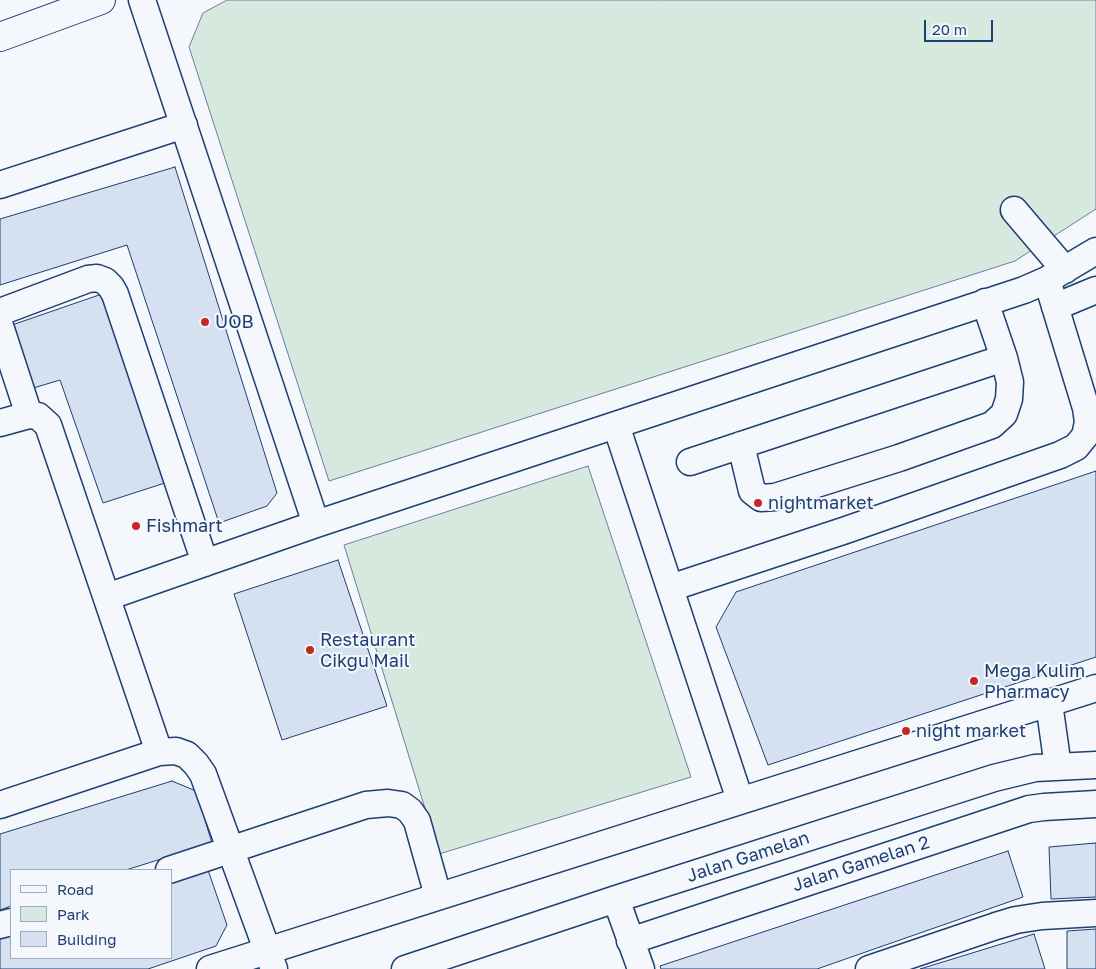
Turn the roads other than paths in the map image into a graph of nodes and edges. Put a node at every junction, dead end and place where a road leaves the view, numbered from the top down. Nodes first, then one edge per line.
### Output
1 (101, 0) edge
2 (142, 0) edge
3 (0, 37) edge
4 (184, 125) junction
5 (0, 185) edge
6 (1014, 210) dead end
7 (1096, 251) edge
8 (1056, 275) junction
9 (1096, 290) edge
10 (985, 302) junction
11 (1055, 307) junction
12 (0, 312) edge
13 (0, 326) edge
14 (1004, 358) junction
15 (29, 414) junction
16 (0, 423) edge
17 (616, 425) junction
18 (741, 445) junction
19 (690, 462) dead end
20 (316, 524) junction
21 (205, 563) junction
22 (670, 588) junction
23 (107, 597) junction
24 (1096, 688) edge
25 (1049, 703) junction
26 (158, 752) junction
27 (1096, 765) edge
28 (1058, 767) junction
29 (740, 800) junction
30 (1096, 804) edge
31 (0, 805) edge
32 (230, 850) junction
33 (172, 869) edge
34 (438, 896) junction
35 (616, 899) junction
36 (1096, 913) edge
37 (630, 941) junction
38 (270, 960) edge
39 (436, 964) edge
40 (210, 969) edge
41 (405, 969) edge
42 (640, 969) edge
43 (869, 969) edge

1 - 3 main road
2 - 4 street
4 - 5 street
4 - 20 street
6 - 8 street
7 - 8 street
8 - 10 street
8 - 11 street
9 - 11 street
10 - 14 street
10 - 17 street
11 - 22 street
12 - 21 street
13 - 15 street
14 - 18 street
14 - 18 street
15 - 16 street
15 - 23 street
17 - 20 street
17 - 22 street
18 - 19 street
20 - 21 street
21 - 23 street
22 - 29 street
23 - 26 street
24 - 25 street
25 - 28 street
25 - 29 street
26 - 31 street
26 - 32 street
27 - 28 street, Jalan Gamelan
28 - 35 street, Jalan Gamelan
29 - 34 street
30 - 37 street, Jalan Gamelan 2
32 - 33 street
32 - 34 street
32 - 38 street
34 - 38 street
35 - 37 street
35 - 39 street, Jalan Gamelan
36 - 43 street
37 - 42 street
38 - 40 street
39 - 41 street, Jalan Gamelan

